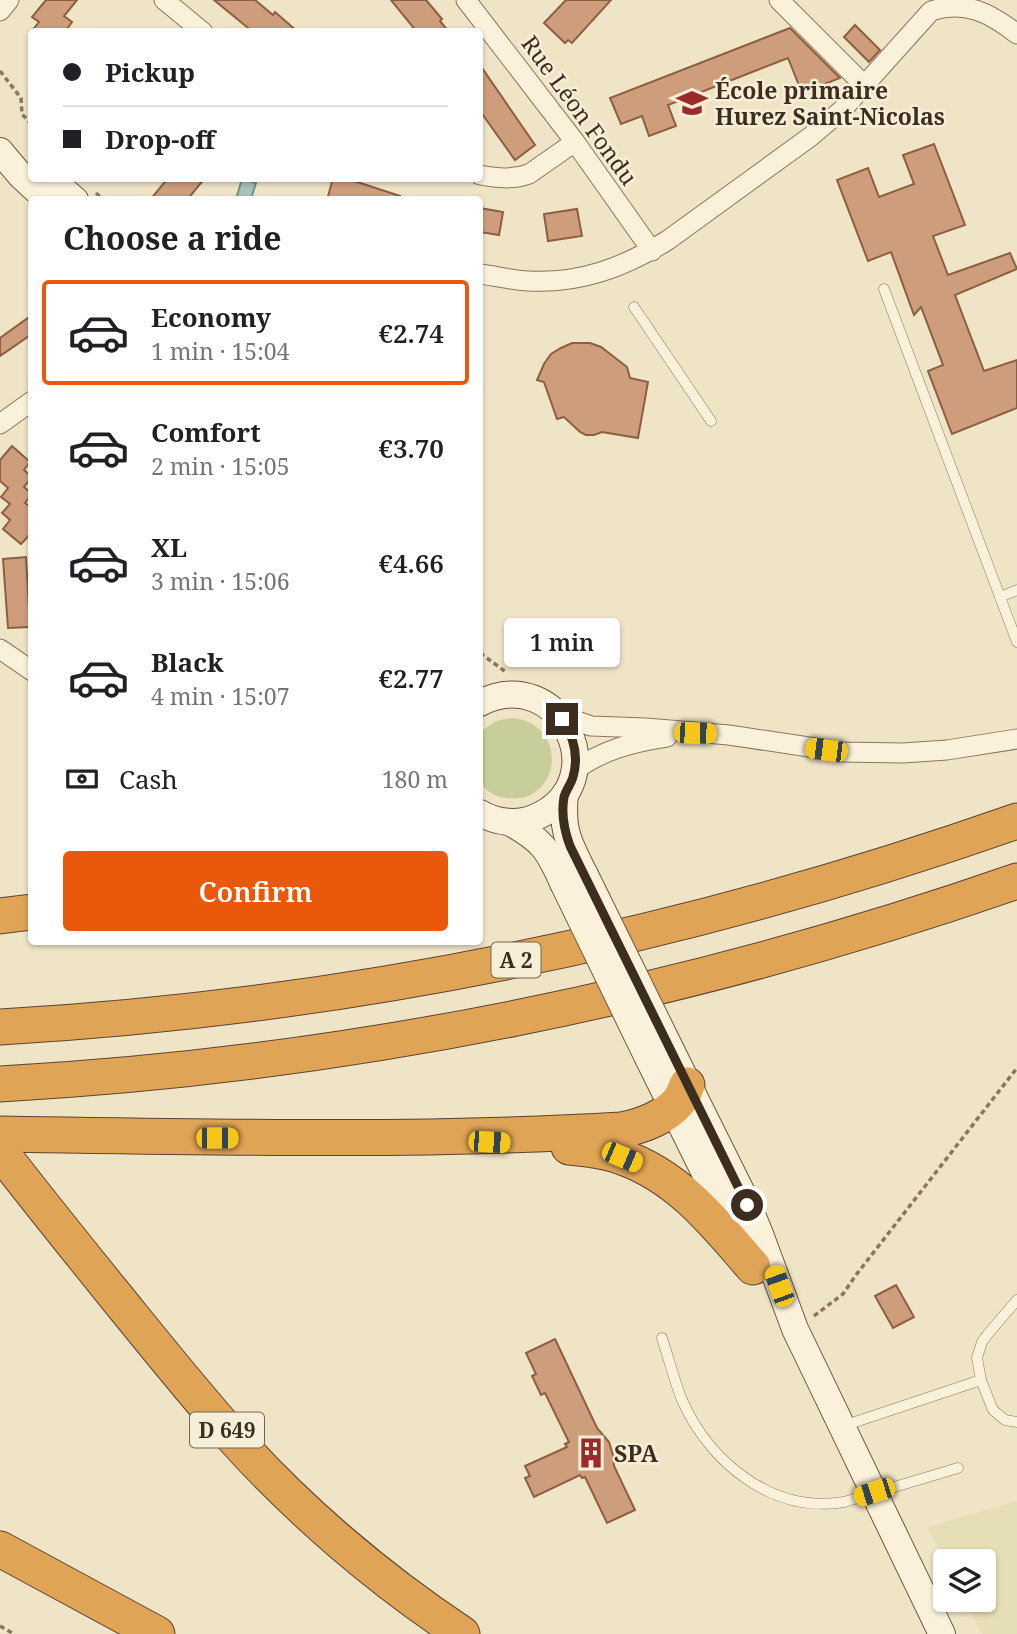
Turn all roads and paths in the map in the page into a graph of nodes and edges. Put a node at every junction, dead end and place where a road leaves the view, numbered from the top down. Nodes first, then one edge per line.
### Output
1 (9, 0) edge
2 (164, 0) edge
3 (466, 0) edge
4 (779, 0) edge
5 (958, 0) edge
6 (0, 11) edge
7 (198, 28) edge
8 (1017, 34) edge
9 (0, 71) edge
10 (864, 85) junction
11 (28, 121) edge
12 (0, 134) edge
13 (575, 142) junction
14 (0, 151) edge
15 (28, 159) edge
16 (483, 175) edge
17 (54, 182) edge
18 (43, 196) edge
19 (70, 196) edge
20 (652, 251) junction
21 (483, 274) edge
22 (884, 289) dead end
23 (634, 307) dead end
24 (28, 404) edge
25 (711, 421) dead end
26 (0, 424) edge
27 (1017, 590) edge
28 (1000, 597) junction
29 (1017, 642) edge
30 (0, 649) edge
31 (28, 668) edge
32 (483, 683) edge
33 (507, 695) junction
34 (483, 702) edge
35 (557, 714) junction
36 (695, 733) junction
37 (1017, 739) edge
38 (569, 783) junction
39 (483, 814) edge
40 (1017, 821) edge
41 (509, 822) junction
42 (574, 879) junction
43 (1017, 881) edge
44 (28, 912) edge
45 (0, 916) edge
46 (0, 1027) edge
47 (1017, 1068) edge
48 (0, 1084) edge
49 (680, 1096) junction
50 (0, 1134) edge
51 (412, 1138) junction
52 (0, 1152) edge
53 (753, 1267) junction
54 (1017, 1300) edge
55 (795, 1329) junction
56 (662, 1338) dead end
57 (981, 1380) junction
58 (1017, 1422) edge
59 (843, 1426) junction
60 (958, 1468) dead end
61 (874, 1492) junction
62 (0, 1549) edge
63 (0, 1626) edge
64 (14, 1634) edge
65 (157, 1634) edge
66 (462, 1634) edge
67 (942, 1634) edge

1 - 6 street
2 - 7 street
3 - 13 street, Rue Léon Fondu
4 - 10 street
5 - 8 street
5 - 10 street
9 - 11 path
10 - 20 street
12 - 15 main road
13 - 16 street
13 - 20 street, Rue Léon Fondu
14 - 18 main road
17 - 19 main road
20 - 21 street
22 - 28 lane
23 - 25 lane
24 - 26 street
27 - 28 lane
28 - 29 lane
30 - 31 street
32 - 33 main road
33 - 34 main road
33 - 35 main road
35 - 36 street
35 - 38 main road
36 - 37 street
36 - 38 street
38 - 41 main road
38 - 42 main road
39 - 41 main road
40 - 46 highway, A 2
41 - 42 main road
42 - 49 main road, bridge
43 - 48 highway
44 - 45 highway
47 - 55 path
49 - 51 highway
49 - 53 main road
49 - 55 main road
50 - 51 highway
51 - 53 highway
52 - 66 highway, D 649
53 - 55 main road
54 - 57 lane
55 - 59 main road
56 - 61 lane
57 - 58 lane
57 - 59 lane
59 - 61 main road
60 - 61 lane
61 - 67 main road
62 - 65 highway
63 - 64 path

